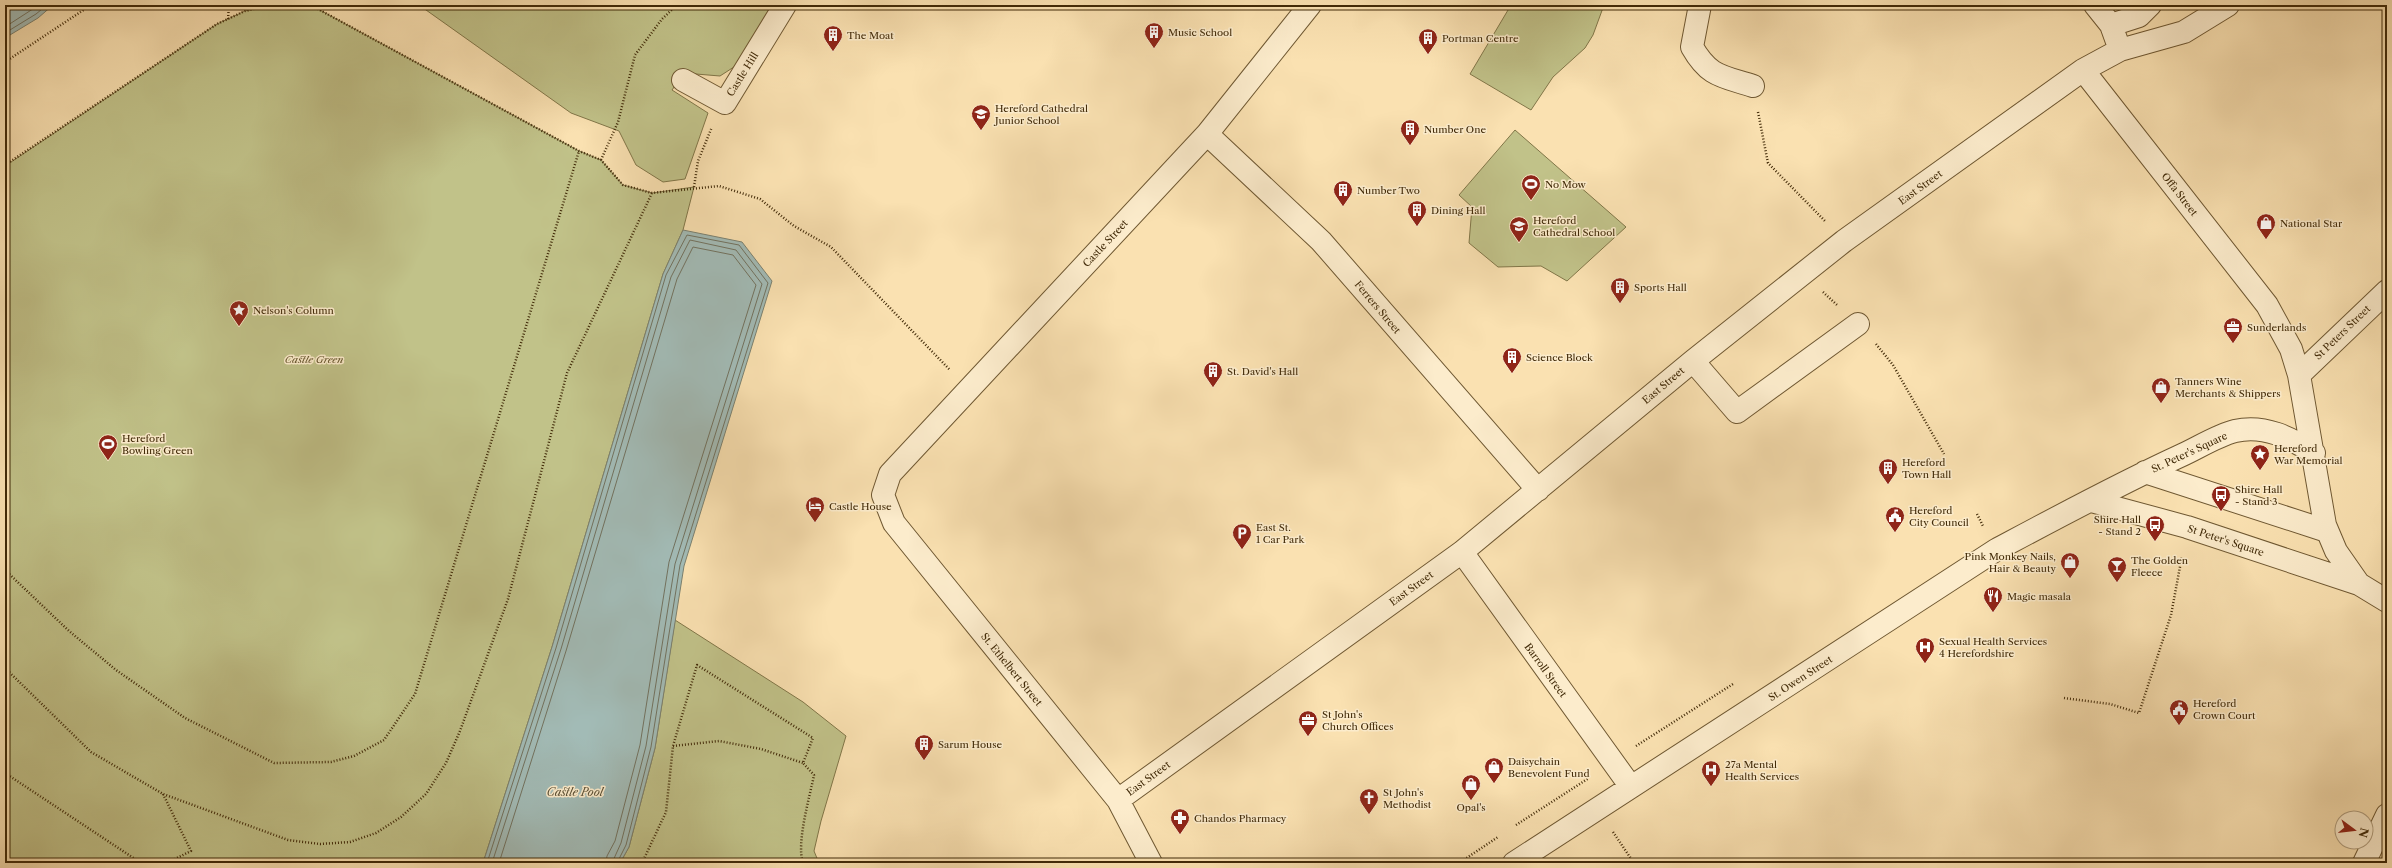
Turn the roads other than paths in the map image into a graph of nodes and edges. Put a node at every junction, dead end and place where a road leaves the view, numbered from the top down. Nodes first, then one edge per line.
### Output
1 (785, 5) edge
2 (1310, 5) edge
3 (1700, 5) edge
4 (2095, 5) edge
5 (2150, 5) edge
6 (2228, 5) edge
7 (2111, 26) junction
8 (2120, 50) junction
9 (2083, 70) junction
10 (683, 80) dead end
11 (1753, 86) road end
12 (1207, 134) junction
13 (2387, 290) edge
14 (1858, 324) road end
15 (1693, 361) junction
16 (2298, 375) junction
17 (2314, 453) junction
18 (2146, 472) junction
19 (890, 474) joint
20 (1538, 490) junction
21 (2091, 501) junction
22 (2328, 530) junction
23 (1462, 552) junction
24 (2359, 584) junction
25 (2387, 601) edge
26 (1631, 787) junction
27 (1118, 800) junction
28 (2387, 814) edge
29 (1151, 863) edge
30 (1514, 863) edge
31 (2364, 863) edge

1 - 10 street, Castle Hill
2 - 12 street, Castle Street
3 - 11 street
4 - 7 street
5 - 7 street
6 - 8 street, East Street
7 - 8 street
8 - 9 street, East Street
9 - 15 street, East Street
9 - 16 street, Offa Street
12 - 19 street, Castle Street
12 - 20 street, Ferrers Street
13 - 16 street, St Peters Street
14 - 15 street
15 - 20 street, East Street
16 - 17 street
17 - 18 street, St. Peter's Square
17 - 22 street
18 - 21 street, St. Peter's Square
18 - 22 street
19 - 27 street, St. Ethelbert Street
20 - 23 street, East Street
21 - 24 street, St Peter's Square
21 - 26 street, St. Owen Street
22 - 24 street
23 - 26 street, Barroll Street
23 - 27 street, East Street
24 - 25 street
26 - 30 street, St. Owen Street
27 - 29 street, St. Ethelbert Street
28 - 31 street

